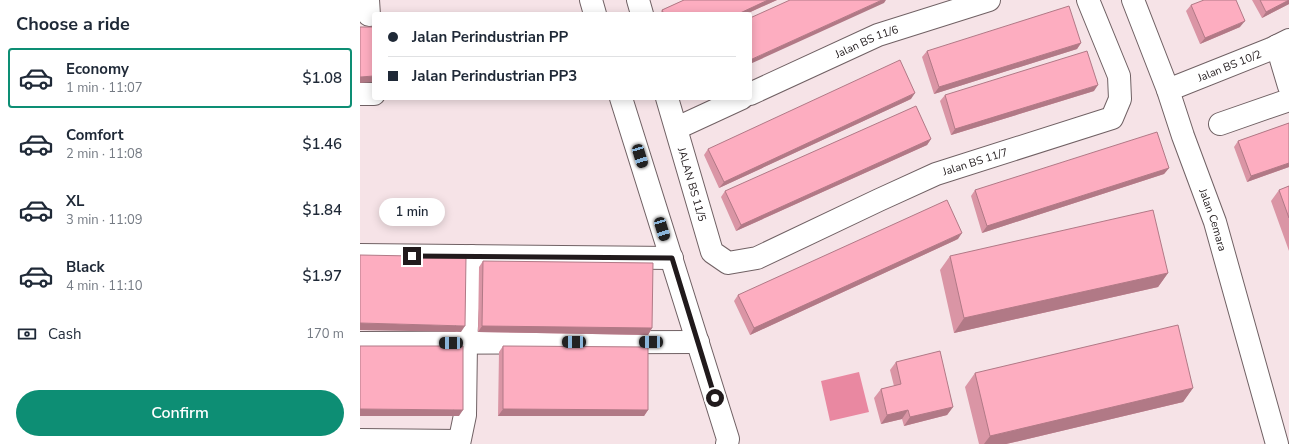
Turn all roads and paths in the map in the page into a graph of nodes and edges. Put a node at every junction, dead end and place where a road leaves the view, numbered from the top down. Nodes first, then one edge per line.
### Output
1 (591, 0) edge
2 (638, 0) edge
3 (989, 0) edge
4 (1088, 0) edge
5 (1133, 0) edge
6 (594, 12) edge
7 (641, 12) edge
8 (1283, 43) edge
9 (1289, 86) edge
10 (1168, 90) junction
11 (752, 93) edge
12 (360, 94) edge
13 (372, 94) edge
14 (622, 100) edge
15 (669, 100) edge
16 (738, 100) edge
17 (1289, 100) edge
18 (1220, 124) dead end
19 (677, 128) junction
20 (360, 255) edge
21 (470, 256) junction
22 (672, 258) junction
23 (728, 263) joint
24 (466, 342) junction
25 (698, 342) junction
26 (360, 343) edge
27 (360, 440) edge
28 (459, 442) edge
29 (728, 444) edge
30 (1277, 444) edge

1 - 6 street
2 - 7 street
3 - 11 street, Jalan BS 11/6
4 - 23 street, Jalan BS 11/7
5 - 10 street, Jalan Cemara
8 - 9 street
8 - 10 street, Jalan BS 10/2
10 - 30 street, Jalan Cemara
12 - 13 street
14 - 22 street
15 - 19 street, JALAN BS 11/5
16 - 19 street
17 - 18 street
19 - 23 street, JALAN BS 11/5
20 - 21 street
21 - 22 street
21 - 24 street
22 - 25 street
24 - 25 street
24 - 26 street
24 - 28 street
25 - 29 street
27 - 28 street

